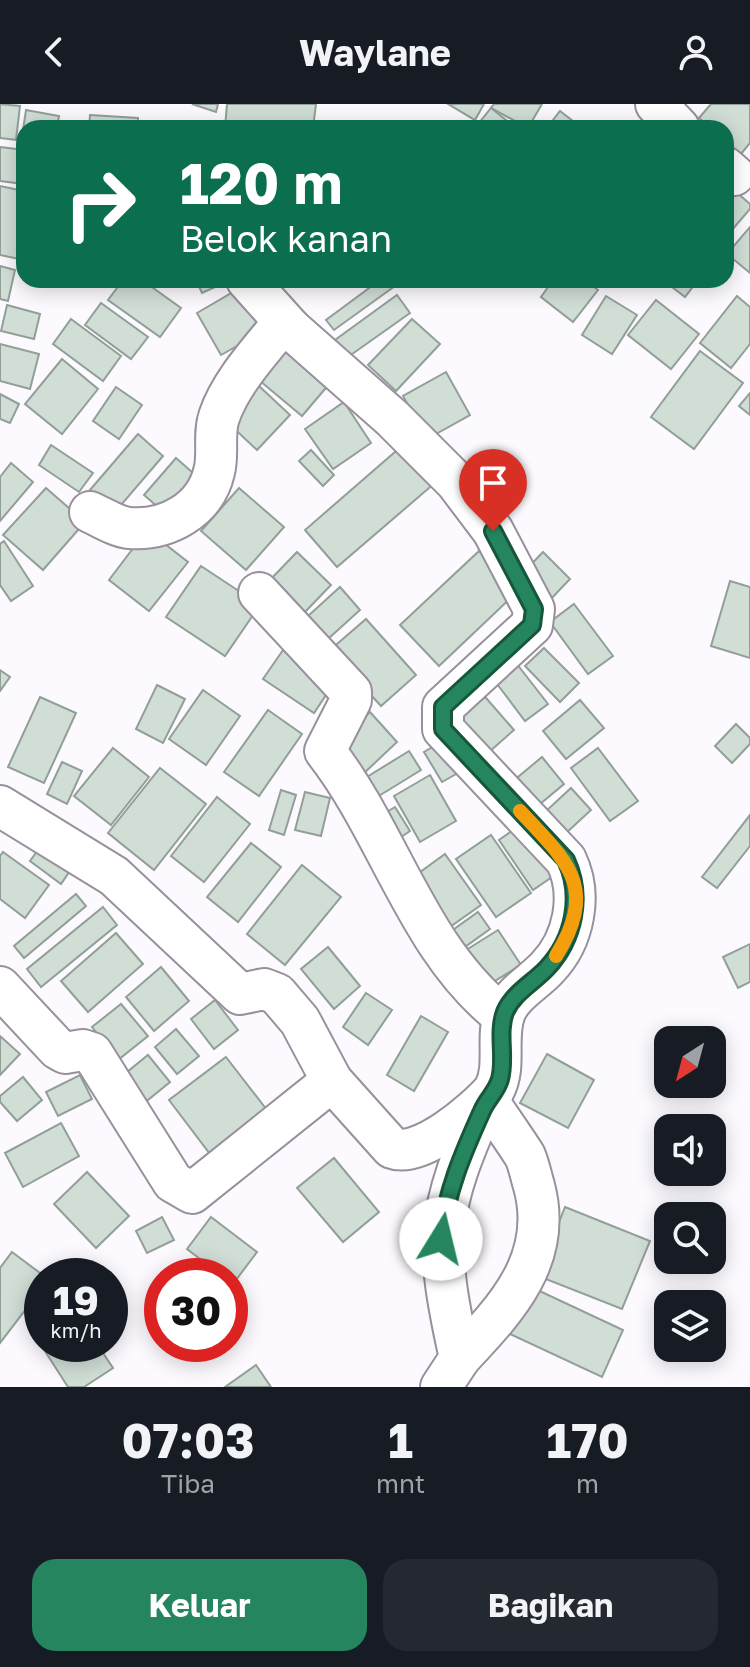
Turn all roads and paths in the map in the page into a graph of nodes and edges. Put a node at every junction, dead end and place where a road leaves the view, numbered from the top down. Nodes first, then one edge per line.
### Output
1 (656, 104) edge
2 (671, 120) edge
3 (254, 288) edge
4 (291, 329) junction
5 (90, 512) dead end
6 (259, 593) dead end
7 (0, 806) edge
8 (0, 987) edge
9 (503, 1016) junction
10 (332, 1081) junction
11 (487, 1099) junction
12 (450, 1373) edge

1 - 2 street
3 - 4 street
4 - 5 street
4 - 9 street
6 - 9 street
7 - 10 street
8 - 10 street
9 - 11 street
10 - 11 street
11 - 12 street
11 - 12 street

